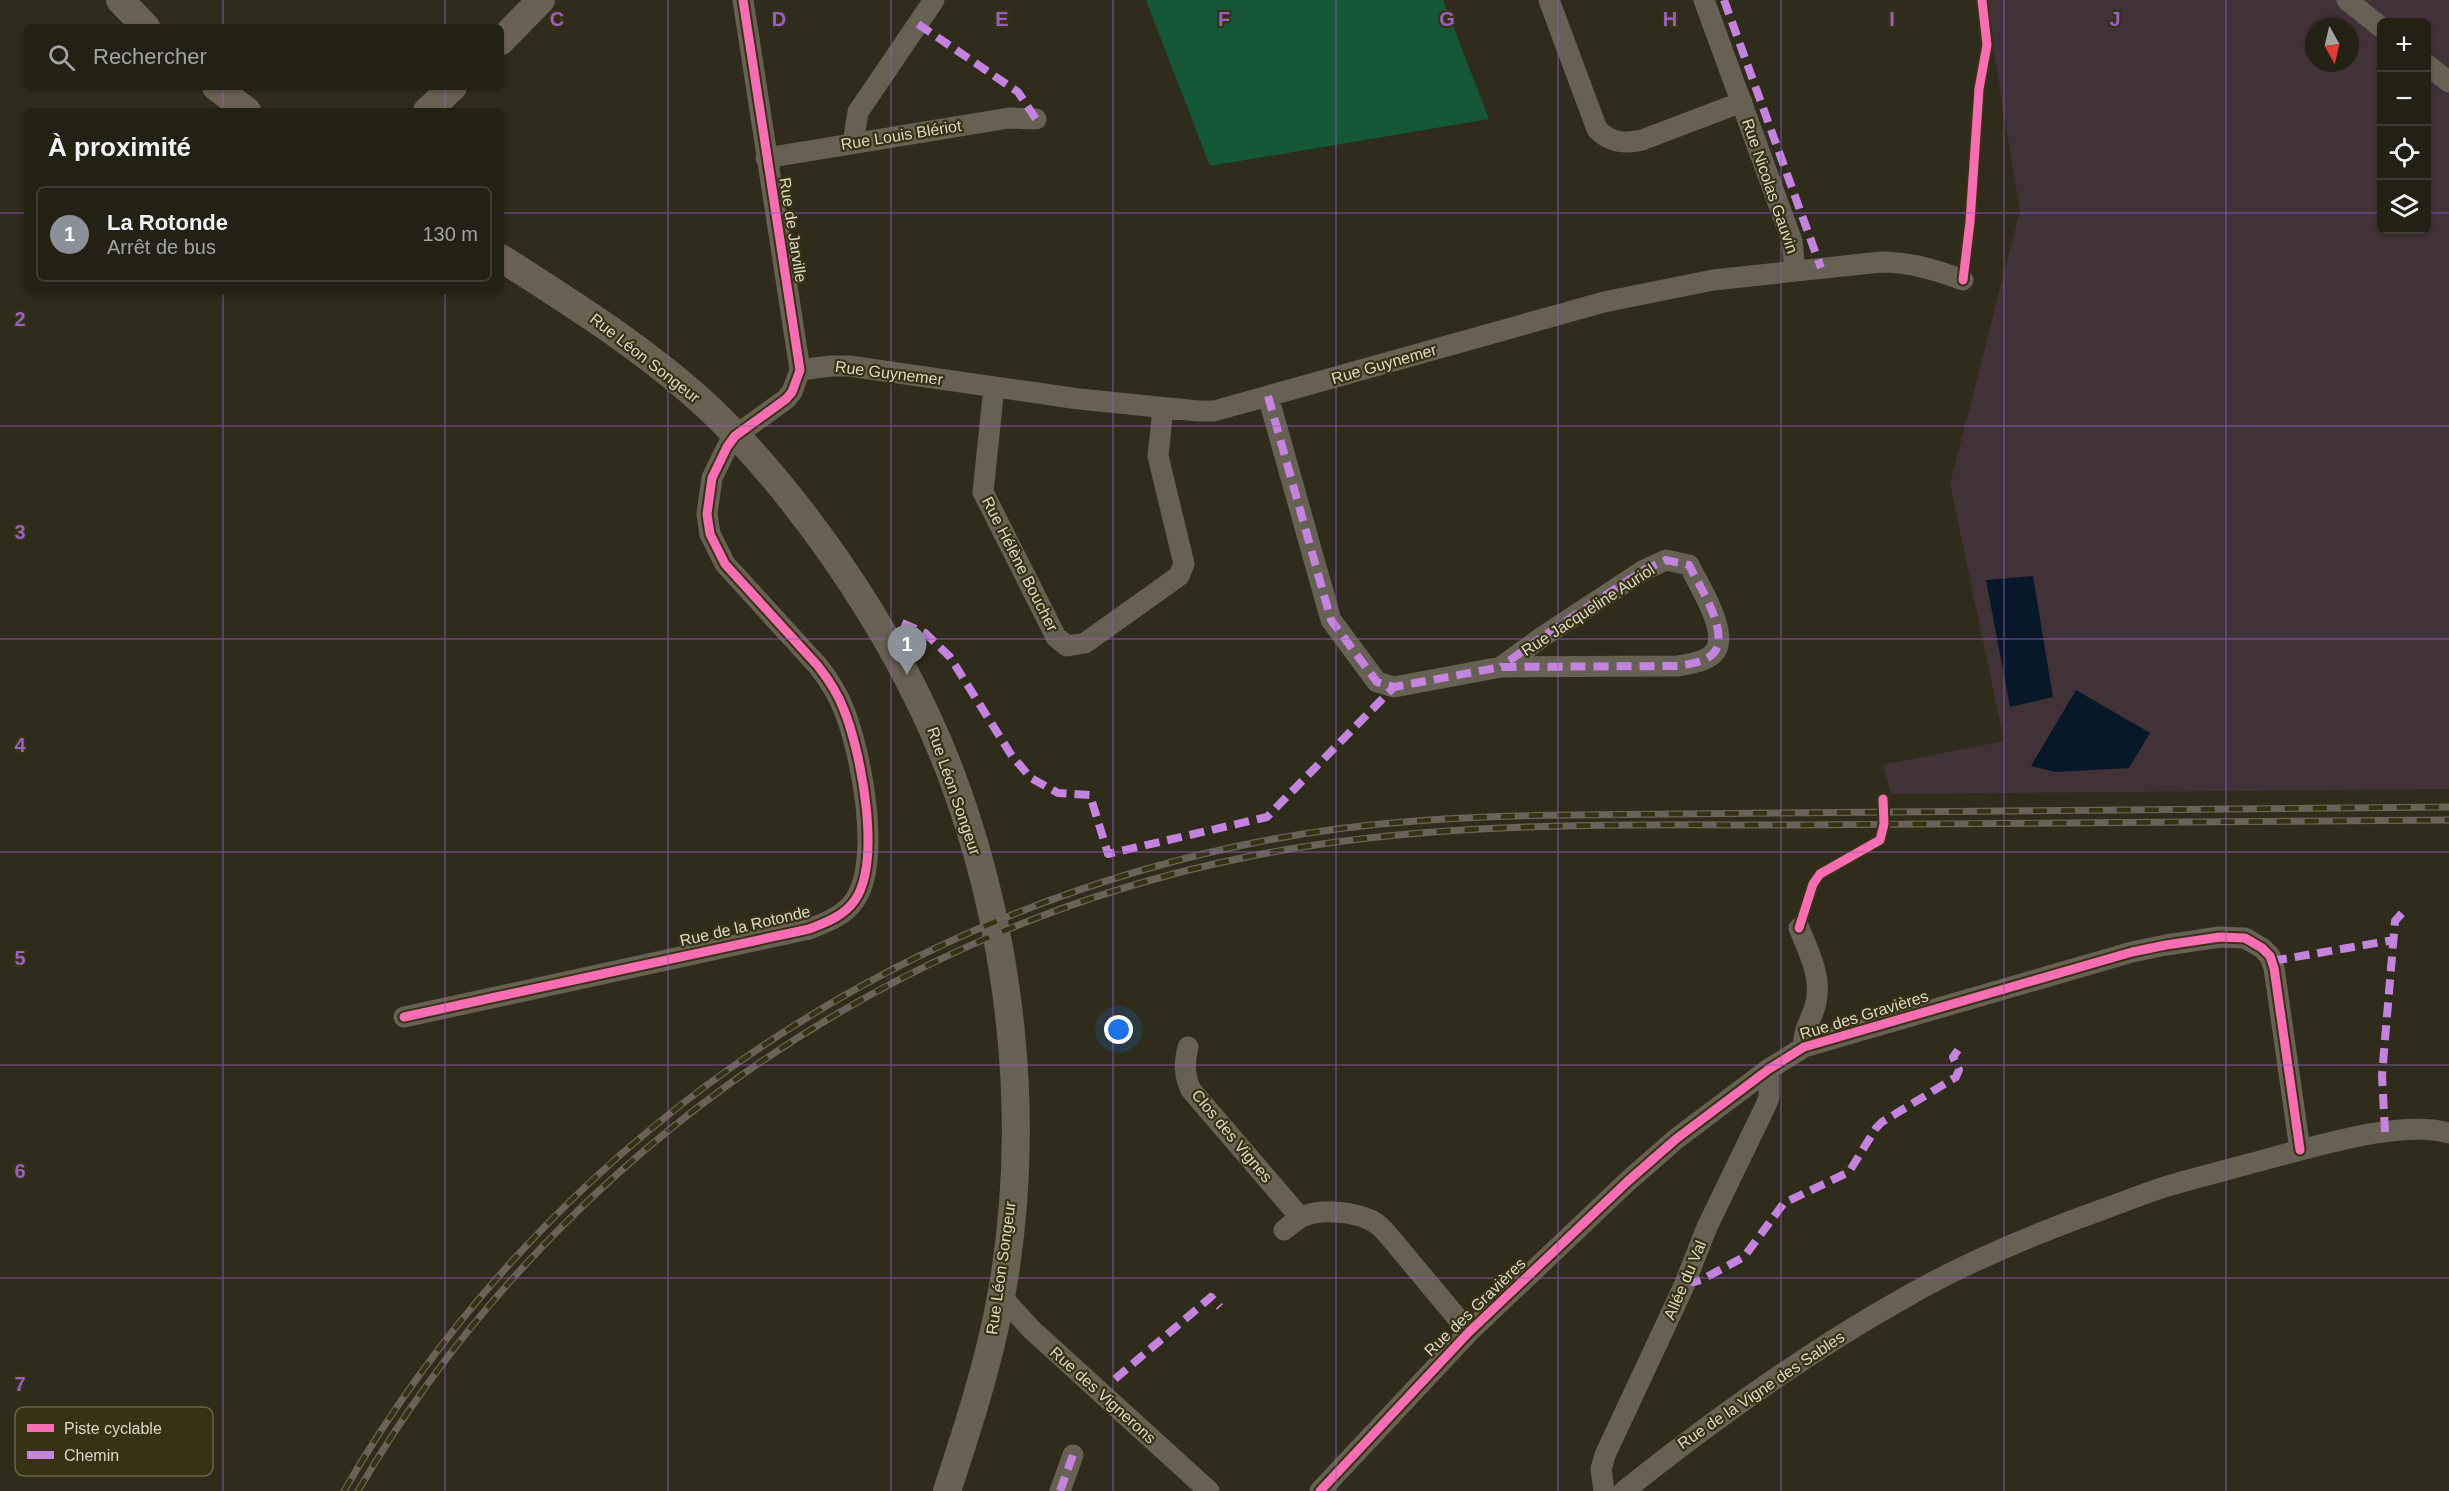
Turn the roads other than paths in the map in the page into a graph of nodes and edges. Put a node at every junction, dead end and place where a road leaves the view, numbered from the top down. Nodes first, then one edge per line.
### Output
1 (120, 0) edge
2 (541, 0) edge
3 (742, 0) edge
4 (934, 0) edge
5 (1549, 0) edge
6 (1704, 0) edge
7 (2347, 0) edge
8 (143, 24) edge
9 (2377, 24) edge
10 (511, 25) edge
11 (2431, 67) edge
12 (2449, 82) edge
13 (220, 90) edge
14 (450, 90) edge
15 (1742, 102) junction
16 (243, 108) edge
17 (430, 108) edge
18 (1036, 119) dead end
19 (853, 143) junction
20 (766, 158) junction
21 (504, 260) edge
22 (1795, 271) junction
23 (1963, 280) dead end
24 (800, 370) junction
25 (994, 387) junction
26 (1268, 396) junction
27 (1163, 408) junction
28 (735, 436) junction
29 (1501, 668) junction
30 (1799, 928) dead end
31 (404, 1017) dead end
32 (1188, 1047) dead end
33 (1804, 1047) junction
34 (1769, 1069) junction
35 (2449, 1133) edge
36 (2300, 1150) junction
37 (1001, 1296) junction
38 (1469, 1332) junction
39 (1073, 1455) dead end
40 (947, 1491) edge
41 (1060, 1491) edge
42 (1209, 1491) edge
43 (1320, 1491) edge
44 (1604, 1491) edge
45 (1623, 1491) edge

1 - 8 street
2 - 10 street
3 - 20 street, Rue de Jarville
4 - 19 street
5 - 15 street, Rue Nicolas Gauvin
6 - 15 street, Rue Nicolas Gauvin
7 - 9 street
11 - 12 street
13 - 16 street
14 - 17 street
15 - 22 street, Rue Nicolas Gauvin
18 - 19 street, Rue Louis Blériot
19 - 20 street, Rue Louis Blériot
20 - 24 street, Rue de Jarville
21 - 28 street, Rue Léon Songeur
22 - 23 street, Rue Guynemer
22 - 26 street, Rue Guynemer
24 - 25 street, Rue Guynemer
24 - 28 street
25 - 27 street, Rue Guynemer
25 - 27 street, Rue Hélène Boucher
26 - 27 street, Rue Guynemer
26 - 29 street, Rue Jacqueline Auriol
28 - 31 street, Rue de la Rotonde
28 - 37 street, Rue Léon Songeur
29 - 29 street, Rue Jacqueline Auriol
30 - 33 street
32 - 38 street, Clos des Vignes
33 - 34 street, Rue des Gravières
33 - 36 street, Rue des Gravières
34 - 38 street, Rue des Gravières
34 - 44 street, Allée du Val
35 - 36 street, Rue de la Vigne des Sables
36 - 45 street, Rue de la Vigne des Sables
37 - 40 street, Rue Léon Songeur
37 - 42 street, Rue des Vignerons
38 - 43 street, Rue des Gravières
39 - 41 street

